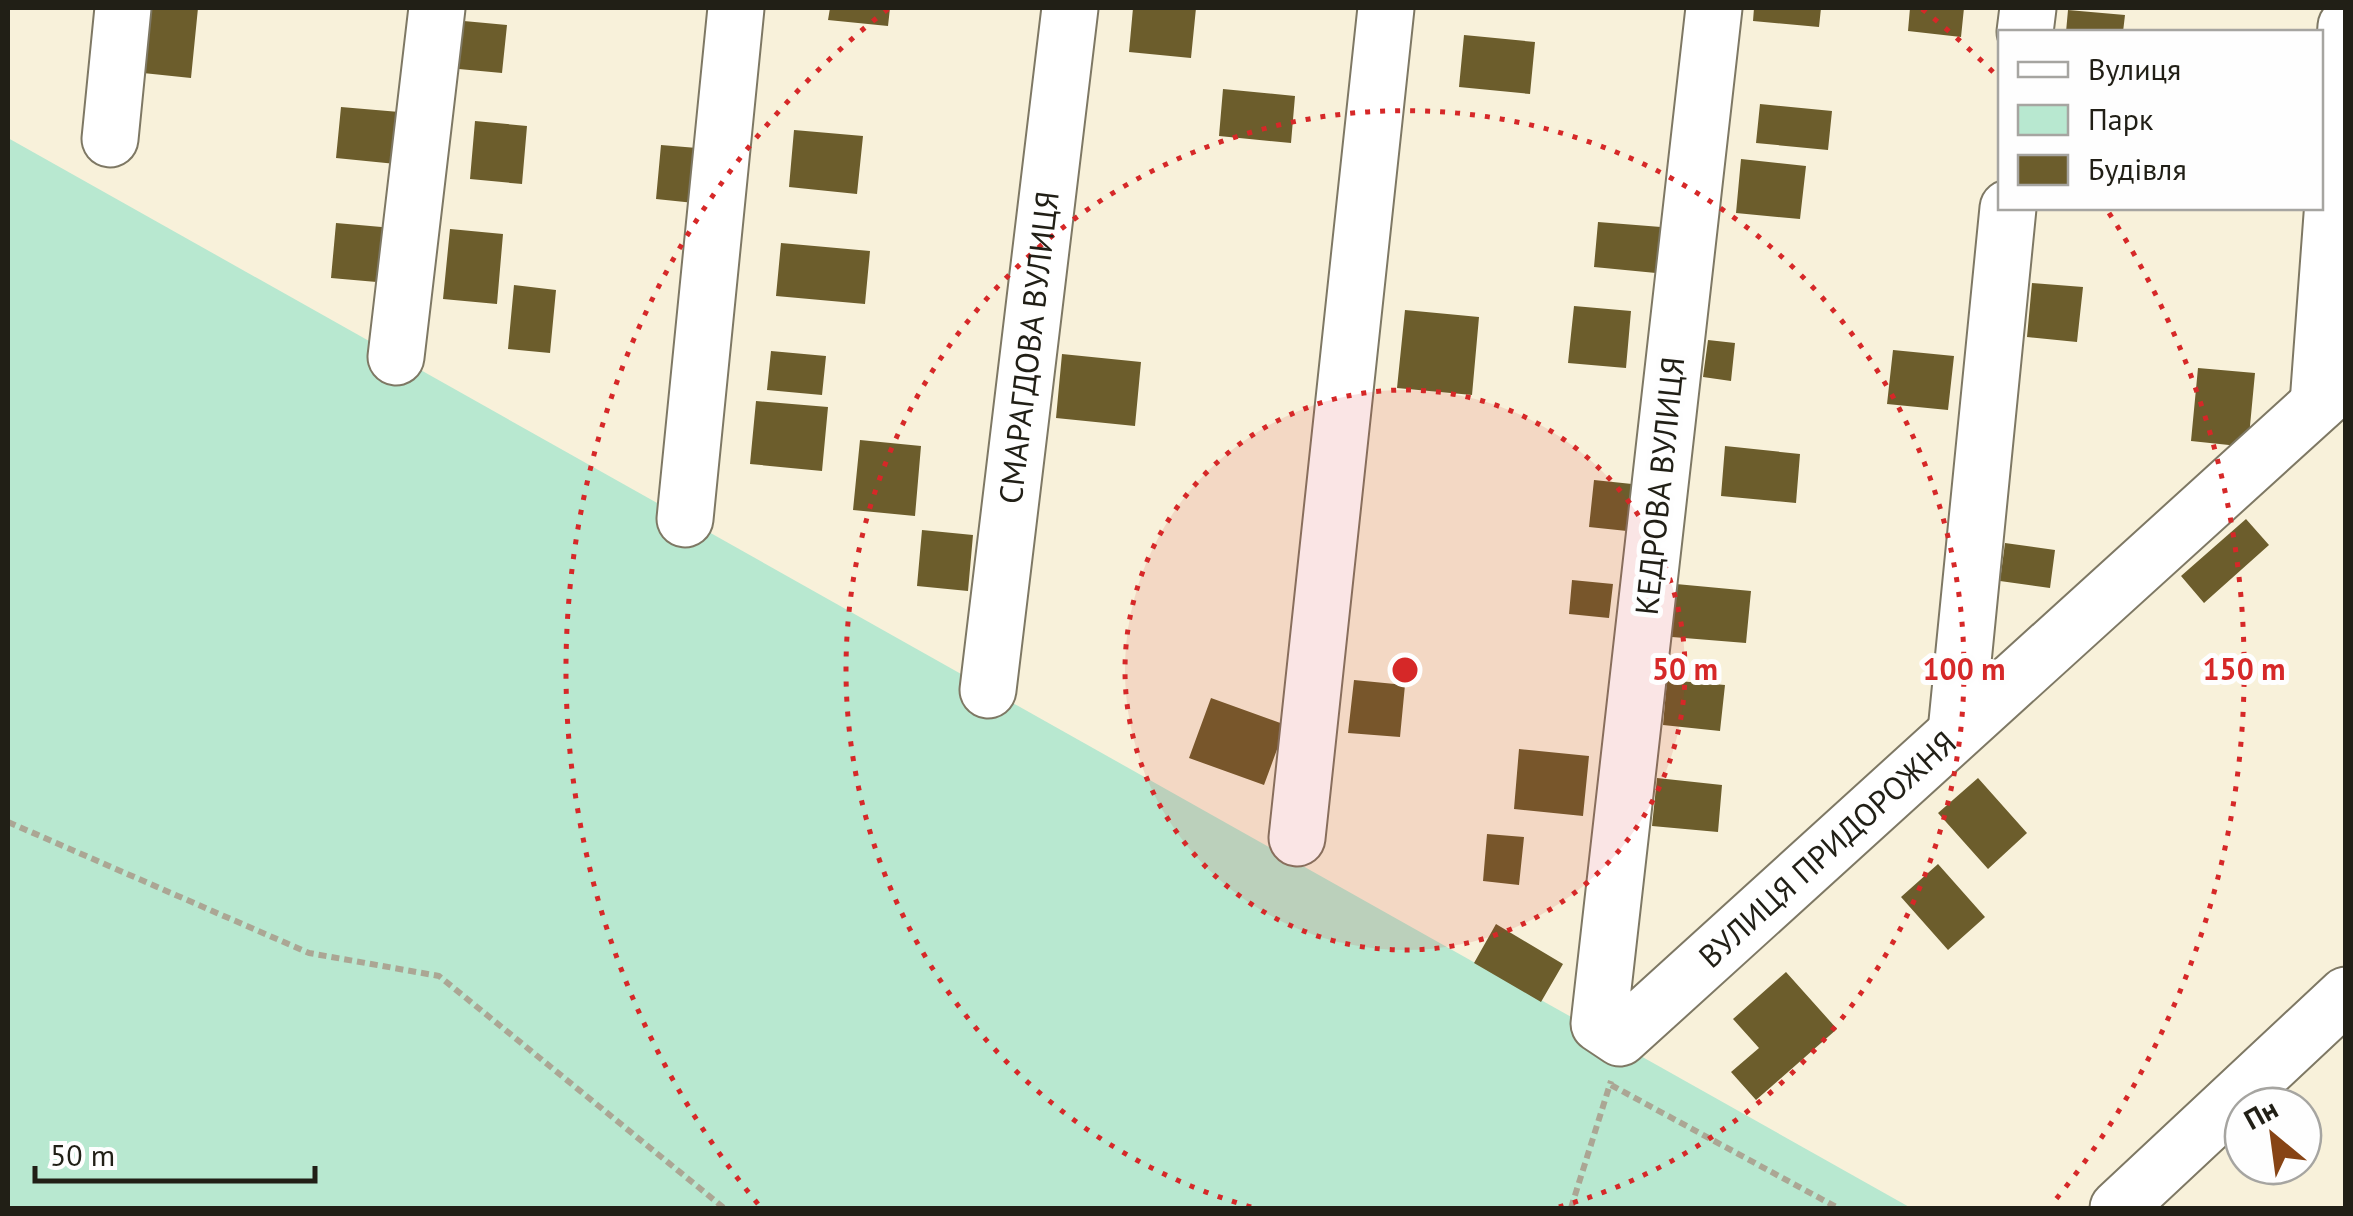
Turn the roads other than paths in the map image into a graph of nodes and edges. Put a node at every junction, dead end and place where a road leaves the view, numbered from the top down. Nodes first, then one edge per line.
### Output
1 (122, 8) edge
2 (437, 8) edge
3 (736, 8) edge
4 (1070, 8) edge
5 (1386, 8) edge
6 (1714, 8) edge
7 (2346, 26) edge
8 (110, 140) dead end
9 (2008, 210) edge
10 (396, 357) dead end
11 (2332, 392) edge
12 (685, 519) dead end
13 (988, 690) dead end
14 (1956, 732) junction
15 (1298, 838) dead end
16 (2346, 995) edge
17 (1610, 1049) joint
18 (2118, 1208) edge

1 - 8 street
2 - 10 street
3 - 12 street
4 - 13 street, СМАРАГДОВА ВУЛИЦЯ
5 - 15 street
6 - 17 street, КЕДРОВА ВУЛИЦЯ
7 - 11 street
9 - 14 street
11 - 14 street, ВУЛИЦЯ ПРИДОРОЖНЯ
14 - 17 street, ВУЛИЦЯ ПРИДОРОЖНЯ
16 - 18 street

